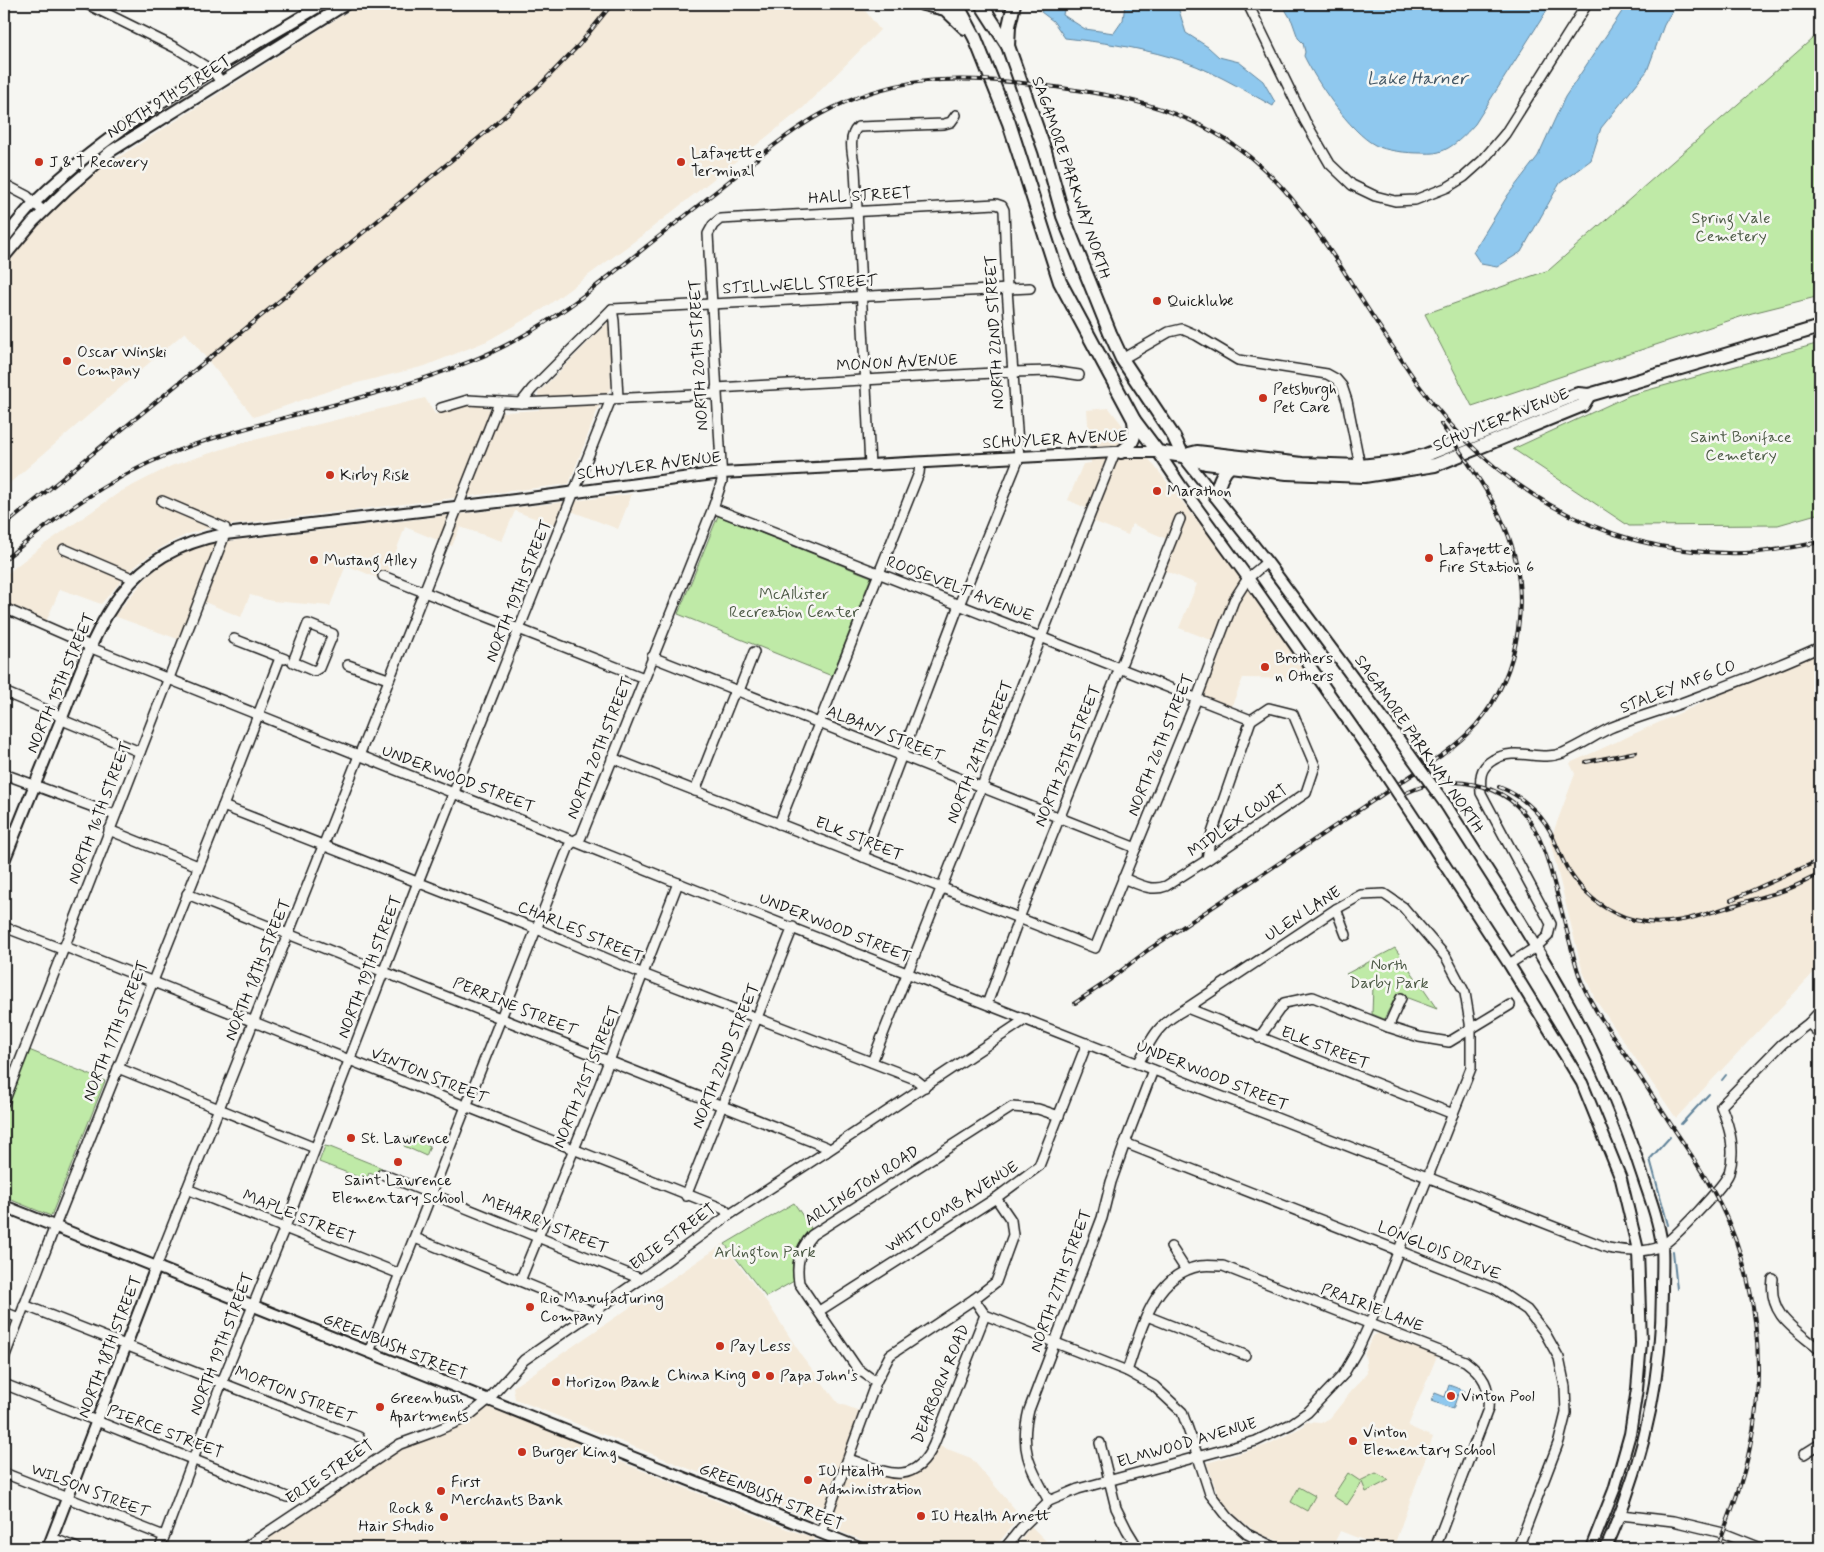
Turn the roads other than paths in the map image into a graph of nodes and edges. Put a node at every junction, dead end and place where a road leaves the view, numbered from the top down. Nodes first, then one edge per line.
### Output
1 (87, 4) edge
2 (323, 4) edge
3 (346, 4) edge
4 (923, 4) edge
5 (957, 4) edge
6 (982, 4) edge
7 (1014, 4) edge
8 (1248, 4) edge
9 (1587, 4) edge
10 (975, 38) junction
11 (1008, 46) junction
12 (213, 70) junction
13 (221, 82) junction
14 (956, 115) dead end
15 (4, 184) edge
16 (34, 202) junction
17 (1002, 206) joint
18 (43, 212) junction
19 (856, 212) junction
20 (720, 219) joint
21 (4, 238) edge
22 (4, 257) edge
23 (1030, 288) dead end
24 (1007, 290) junction
25 (861, 296) junction
26 (712, 304) junction
27 (612, 309) junction
28 (1820, 328) edge
29 (1122, 359) junction
30 (1012, 372) junction
31 (1080, 375) dead end
32 (864, 379) junction
33 (716, 391) junction
34 (1589, 395) junction
35 (615, 398) junction
36 (499, 403) junction
37 (521, 403) junction
38 (441, 408) dead end
39 (1134, 420) junction
40 (1118, 452) junction
41 (1158, 452) junction
42 (1183, 456) junction
43 (1019, 458) junction
44 (920, 464) junction
45 (870, 466) junction
46 (1230, 466) junction
47 (1360, 466) junction
48 (721, 473) junction
49 (575, 492) junction
50 (1216, 496) junction
51 (162, 501) dead end
52 (458, 506) junction
53 (713, 508) junction
54 (1180, 519) dead end
55 (225, 534) junction
56 (64, 549) dead end
57 (1267, 562) junction
58 (878, 573) junction
59 (384, 576) dead end
60 (134, 578) junction
61 (1248, 578) junction
62 (424, 592) junction
63 (959, 605) junction
64 (4, 608) edge
65 (519, 630) junction
66 (1041, 637) junction
67 (234, 639) dead end
68 (1820, 647) edge
69 (89, 648) junction
70 (754, 652) dead end
71 (652, 657) junction
72 (280, 658) junction
73 (293, 662) junction
74 (348, 665) dead end
75 (1119, 668) junction
76 (644, 678) junction
77 (168, 679) junction
78 (388, 679) junction
79 (736, 691) junction
80 (4, 692) edge
81 (1197, 698) junction
82 (258, 715) junction
83 (62, 717) junction
84 (1251, 720) junction
85 (819, 723) junction
86 (140, 752) junction
87 (358, 756) junction
88 (902, 756) junction
89 (612, 758) junction
90 (4, 774) edge
91 (35, 784) junction
92 (982, 787) junction
93 (695, 791) junction
94 (455, 793) junction
95 (223, 806) junction
96 (115, 815) junction
97 (1059, 818) junction
98 (779, 824) junction
99 (109, 830) junction
100 (574, 840) junction
101 (323, 846) junction
102 (1136, 848) junction
103 (863, 857) junction
104 (1207, 860) junction
105 (4, 861) edge
106 (198, 866) junction
107 (1124, 878) junction
108 (418, 882) junction
109 (678, 883) junction
110 (942, 888) junction
111 (187, 894) junction
112 (1336, 909) junction
113 (1019, 918) junction
114 (4, 927) edge
115 (793, 928) junction
116 (536, 929) junction
117 (287, 933) junction
118 (1346, 935) dead end
119 (1095, 948) joint
120 (1536, 948) junction
121 (63, 949) junction
122 (1509, 964) junction
123 (384, 971) junction
124 (908, 973) junction
125 (643, 974) junction
126 (152, 982) junction
127 (1401, 998) dead end
128 (987, 1004) junction
129 (1510, 1005) dead end
130 (1187, 1008) junction
131 (1820, 1011) edge
132 (502, 1018) junction
133 (756, 1018) junction
134 (1026, 1019) junction
135 (253, 1023) junction
136 (1809, 1023) junction
137 (1388, 1027) junction
138 (1471, 1029) junction
139 (1820, 1035) edge
140 (1259, 1038) junction
141 (1087, 1043) junction
142 (350, 1060) junction
143 (609, 1060) junction
144 (872, 1062) junction
145 (1138, 1064) junction
146 (118, 1068) junction
147 (1153, 1070) junction
148 (924, 1087) junction
149 (4, 1102) edge
150 (722, 1105) junction
151 (466, 1107) junction
152 (219, 1109) junction
153 (1453, 1114) junction
154 (1059, 1116) junction
155 (1125, 1142) junction
156 (315, 1148) junction
157 (574, 1150) junction
158 (826, 1152) junction
159 (382, 1174) dead end
160 (1428, 1177) junction
161 (187, 1189) junction
162 (432, 1194) junction
163 (686, 1196) junction
164 (996, 1198) junction
165 (4, 1206) edge
166 (728, 1215) junction
167 (54, 1226) junction
168 (286, 1227) junction
169 (537, 1237) junction
170 (414, 1238) junction
171 (1662, 1246) junction
172 (1170, 1247) dead end
173 (1638, 1250) junction
174 (1397, 1251) junction
175 (156, 1267) junction
176 (1186, 1270) junction
177 (400, 1274) junction
178 (641, 1279) junction
179 (1773, 1279) dead end
180 (520, 1281) junction
181 (974, 1299) junction
182 (24, 1305) junction
183 (252, 1306) junction
184 (819, 1310) junction
185 (4, 1312) edge
186 (593, 1313) junction
187 (985, 1315) junction
188 (1147, 1316) junction
189 (19, 1318) junction
190 (1370, 1323) junction
191 (1055, 1342) junction
192 (126, 1345) junction
193 (1820, 1350) edge
194 (369, 1352) junction
195 (1245, 1355) dead end
196 (4, 1358) edge
197 (1127, 1372) junction
198 (222, 1382) junction
199 (876, 1382) junction
200 (4, 1384) edge
201 (488, 1400) junction
202 (97, 1421) junction
203 (359, 1437) dead end
204 (1100, 1443) dead end
205 (1820, 1444) edge
206 (1804, 1454) dead end
207 (1198, 1457) junction
208 (194, 1459) junction
209 (849, 1459) junction
210 (4, 1473) edge
211 (1109, 1480) junction
212 (287, 1497) dead end
213 (68, 1498) junction
214 (1049, 1501) junction
215 (1621, 1515) junction
216 (821, 1532) junction
217 (164, 1536) junction
218 (50, 1543) edge
219 (77, 1548) edge
220 (160, 1548) edge
221 (244, 1548) edge
222 (859, 1548) edge
223 (1005, 1548) edge
224 (1138, 1548) edge
225 (1276, 1548) edge
226 (1435, 1548) edge
227 (1518, 1548) edge
228 (1591, 1548) edge
229 (1606, 1548) edge
230 (1761, 1548) edge

1 - 12 street
2 - 12 main road, NORTH 9TH STREET
3 - 13 main road, NORTH 9TH STREET
4 - 10 highway
5 - 10 highway
6 - 11 highway, SAGAMORE PARKWAY NORTH
7 - 11 highway
8 - 9 street
10 - 39 highway
11 - 29 highway, SAGAMORE PARKWAY NORTH
12 - 13 street
12 - 16 main road, NORTH 9TH STREET
13 - 18 main road, NORTH 9TH STREET
14 - 19 street
15 - 16 street
16 - 18 street
16 - 21 main road, NORTH 9TH STREET
17 - 19 street, HALL STREET
17 - 24 street, NORTH 22ND STREET
18 - 22 main road, NORTH 9TH STREET
19 - 20 street, HALL STREET
19 - 25 street
20 - 26 street, NORTH 20TH STREET
23 - 24 street, STILLWELL STREET
24 - 25 street, STILLWELL STREET
24 - 30 street, NORTH 22ND STREET
25 - 26 street, STILLWELL STREET
25 - 32 street
26 - 27 street, STILLWELL STREET
26 - 33 street, NORTH 20TH STREET
27 - 35 street, NORTH 19TH STREET
27 - 37 street
28 - 34 highway, SCHUYLER AVENUE
29 - 42 highway, SAGAMORE PARKWAY NORTH
29 - 47 street
30 - 31 street, MONON AVENUE
30 - 32 street, MONON AVENUE
30 - 43 street, NORTH 22ND STREET
32 - 33 street, MONON AVENUE
32 - 45 street
33 - 35 street, MONON AVENUE
33 - 48 street, NORTH 20TH STREET
34 - 46 highway, SCHUYLER AVENUE
34 - 47 highway, SCHUYLER AVENUE
35 - 37 street, MONON AVENUE
35 - 49 street, NORTH 19TH STREET
36 - 37 street, MONON AVENUE
36 - 38 street, MONON AVENUE
36 - 52 street, NORTH 18TH STREET
39 - 40 highway
39 - 41 highway
40 - 41 main road, SCHUYLER AVENUE
40 - 43 main road, SCHUYLER AVENUE
40 - 66 street, NORTH 24TH STREET
41 - 42 highway, SCHUYLER AVENUE
41 - 61 main road
42 - 46 highway, SCHUYLER AVENUE
42 - 47 highway, SCHUYLER AVENUE
42 - 50 main road, SAGAMORE PARKWAY NORTH
43 - 44 main road, SCHUYLER AVENUE
43 - 63 street
44 - 45 main road, SCHUYLER AVENUE
44 - 58 street
45 - 48 main road, SCHUYLER AVENUE
46 - 50 highway
48 - 49 main road, SCHUYLER AVENUE
48 - 53 street, NORTH 20TH STREET
49 - 52 main road, SCHUYLER AVENUE
49 - 65 street, NORTH 19TH STREET
50 - 57 main road, SAGAMORE PARKWAY NORTH
51 - 55 street
52 - 55 main road, SCHUYLER AVENUE
52 - 62 street, NORTH 18TH STREET
53 - 58 street, ROOSEVELT AVENUE
53 - 71 street, NORTH 20TH STREET
54 - 75 street, NORTH 25TH STREET
55 - 60 main road, SCHUYLER AVENUE
55 - 77 street, NORTH 16TH STREET
56 - 60 street
57 - 61 street, NORTH 26TH STREET
57 - 120 main road, SAGAMORE PARKWAY NORTH, bridge
58 - 63 street, ROOSEVELT AVENUE
58 - 85 street
59 - 62 street
60 - 69 main road, NORTH 15TH STREET
61 - 81 street, NORTH 26TH STREET
61 - 122 main road, bridge
62 - 65 street
62 - 78 street, NORTH 18TH STREET
63 - 66 street, ROOSEVELT AVENUE
63 - 88 street
64 - 69 street, UNDERWOOD STREET
65 - 76 street
65 - 94 street, NORTH 19TH STREET
66 - 75 street, ROOSEVELT AVENUE
66 - 92 street, NORTH 24TH STREET
67 - 72 street
68 - 120 street, STALEY MFG CO
69 - 77 street, UNDERWOOD STREET
69 - 83 main road, NORTH 15TH STREET
70 - 79 street
71 - 76 street, NORTH 20TH STREET
71 - 79 street, ALBANY STREET
72 - 73 street
72 - 82 street, NORTH 17TH STREET
73 - 73 street
74 - 78 street
75 - 81 street, ROOSEVELT AVENUE
75 - 97 street, NORTH 25TH STREET
76 - 89 street, NORTH 20TH STREET
77 - 82 street, UNDERWOOD STREET
77 - 86 street, NORTH 16TH STREET
78 - 87 street, NORTH 18TH STREET
79 - 85 street, ALBANY STREET
79 - 93 street
80 - 83 street
81 - 84 street
81 - 102 street, NORTH 26TH STREET
82 - 87 street, UNDERWOOD STREET
82 - 95 street, NORTH 17TH STREET
83 - 86 street
83 - 91 main road, NORTH 15TH STREET
84 - 104 street
84 - 104 street, MIDLEX COURT
85 - 88 street, ALBANY STREET
85 - 98 street
86 - 96 street, NORTH 16TH STREET
87 - 94 street, UNDERWOOD STREET
87 - 101 street, NORTH 18TH STREET
88 - 92 street, ALBANY STREET
88 - 103 street
89 - 93 street, ELK STREET
89 - 100 street, NORTH 20TH STREET
90 - 91 street
91 - 96 street
91 - 105 main road, NORTH 15TH STREET
92 - 97 street, ALBANY STREET
92 - 110 street, NORTH 24TH STREET
93 - 98 street, ELK STREET
94 - 100 street, UNDERWOOD STREET
94 - 108 street, NORTH 19TH STREET
95 - 101 street, CHARLES STREET
95 - 106 street, NORTH 17TH STREET
96 - 99 street, NORTH 16TH STREET
97 - 102 street, ALBANY STREET
97 - 113 street, NORTH 25TH STREET
98 - 103 street, ELK STREET
99 - 106 street
99 - 121 street, NORTH 16TH STREET
100 - 109 street, UNDERWOOD STREET
100 - 116 street, NORTH 20TH STREET
101 - 108 street, CHARLES STREET
101 - 117 street, NORTH 18TH STREET
102 - 107 street, NORTH 26TH STREET
103 - 110 street, ELK STREET
104 - 107 street, MIDLEX COURT
106 - 111 street, NORTH 17TH STREET
107 - 119 street, NORTH 26TH STREET
108 - 116 street, CHARLES STREET
108 - 123 street, NORTH 19TH STREET
109 - 115 street, UNDERWOOD STREET
109 - 125 street, NORTH 21ST STREET
110 - 113 street, ELK STREET
110 - 124 street, NORTH 24TH STREET
111 - 117 street, PERRINE STREET
111 - 126 street, NORTH 17TH STREET
112 - 118 street
112 - 130 street, ULEN LANE
112 - 138 street, ULEN LANE
113 - 119 street, ELK STREET
113 - 128 street, NORTH 25TH STREET
114 - 121 street, VINTON STREET
115 - 124 street, UNDERWOOD STREET
115 - 133 street, NORTH 22ND STREET
116 - 125 street, CHARLES STREET
116 - 132 street, NORTH 20TH STREET
117 - 123 street, PERRINE STREET
117 - 135 street, NORTH 18TH STREET
120 - 122 street
120 - 171 main road, SAGAMORE PARKWAY NORTH
121 - 126 street, VINTON STREET
121 - 149 street, NORTH 16TH STREET
122 - 173 main road
123 - 132 street, PERRINE STREET
123 - 142 street, NORTH 19TH STREET
124 - 128 street, UNDERWOOD STREET
124 - 144 street, NORTH 24TH STREET
125 - 133 street, CHARLES STREET
125 - 143 street, NORTH 21ST STREET
126 - 135 street, VINTON STREET
126 - 146 street, NORTH 17TH STREET
127 - 137 street
128 - 134 street, UNDERWOOD STREET
129 - 138 street
130 - 140 street, ELK STREET
130 - 145 street, ULEN LANE
131 - 136 street
132 - 143 street, PERRINE STREET
132 - 151 street, NORTH 20TH STREET
133 - 144 street, CHARLES STREET
133 - 150 street, NORTH 22ND STREET
134 - 141 street, UNDERWOOD STREET
134 - 148 street, ERIE STREET
135 - 142 street, VINTON STREET
135 - 152 street, NORTH 18TH STREET
136 - 139 street
136 - 171 street
137 - 138 street
137 - 140 street
138 - 153 street, ULEN LANE
140 - 153 street, ELK STREET
141 - 145 street, UNDERWOOD STREET
141 - 154 street, WHITCOMB AVENUE
142 - 151 street, VINTON STREET
142 - 156 street, NORTH 19TH STREET
143 - 150 street, PERRINE STREET
143 - 157 street, NORTH 21ST STREET
144 - 148 street, CHARLES STREET
145 - 147 street, UNDERWOOD STREET
146 - 152 street
146 - 167 street, NORTH 17TH STREET
147 - 155 street, NORTH 27TH STREET
147 - 160 street, UNDERWOOD STREET
148 - 158 street, ERIE STREET
150 - 158 street, PERRINE STREET
150 - 163 street, NORTH 22ND STREET
151 - 157 street, VINTON STREET
151 - 162 street, NORTH 20TH STREET
152 - 156 street
152 - 161 street, NORTH 18TH STREET
153 - 160 street, ULEN LANE
154 - 164 street, WHITCOMB AVENUE
154 - 184 street, ARLINGTON ROAD
155 - 174 street, LONGLOIS DRIVE
155 - 191 street, NORTH 27TH STREET
156 - 168 street, NORTH 19TH STREET
157 - 163 street, VINTON STREET
157 - 169 street, NORTH 21ST STREET
158 - 166 street, ERIE STREET
159 - 162 street, MEHARRY STREET
160 - 173 street, UNDERWOOD STREET
160 - 174 street, ELMWOOD AVENUE
161 - 168 street, MAPLE STREET
161 - 175 street, NORTH 18TH STREET
162 - 169 street, MEHARRY STREET
162 - 170 street, NORTH 20TH STREET
163 - 166 street, VINTON STREET
164 - 181 street
164 - 184 street, WHITCOMB AVENUE
165 - 167 main road, GREENBUSH STREET
166 - 178 street, ERIE STREET
167 - 175 main road, GREENBUSH STREET
167 - 182 street, NORTH 17TH STREET
168 - 177 street, MAPLE STREET
168 - 183 street, NORTH 19TH STREET
169 - 178 street, MEHARRY STREET
169 - 180 street, NORTH 21ST STREET
170 - 177 street, NORTH 20TH STREET
170 - 180 street
171 - 173 street, UNDERWOOD STREET
171 - 215 main road, SAGAMORE PARKWAY NORTH
172 - 176 street
173 - 228 main road
174 - 190 street, ELMWOOD AVENUE
174 - 227 street, LONGLOIS DRIVE
175 - 183 main road, GREENBUSH STREET
175 - 192 main road, NORTH 18TH STREET
176 - 188 street, PRAIRIE LANE
176 - 190 street, PRAIRIE LANE
177 - 194 street, NORTH 20TH STREET
178 - 186 street, ERIE STREET
179 - 193 street
180 - 186 street
181 - 187 street, DEARBORN ROAD
181 - 199 street
182 - 189 street, NORTH 17TH STREET
182 - 192 street, MORTON STREET
183 - 194 main road, GREENBUSH STREET
183 - 198 street, NORTH 19TH STREET
184 - 199 street, ARLINGTON ROAD
185 - 189 street
186 - 201 street, ERIE STREET
187 - 191 street
187 - 209 street, DEARBORN ROAD
188 - 195 street
188 - 197 street, PRAIRIE LANE
189 - 196 street, NORTH 17TH STREET
190 - 207 street, ELMWOOD AVENUE
190 - 226 street, PRAIRIE LANE
191 - 197 street
191 - 214 street, NORTH 27TH STREET
192 - 198 street, MORTON STREET
192 - 202 main road, NORTH 18TH STREET
194 - 201 main road, GREENBUSH STREET
197 - 207 street
198 - 203 street, MORTON STREET
198 - 208 street, NORTH 19TH STREET
199 - 209 street
200 - 202 street, PIERCE STREET
201 - 216 main road, GREENBUSH STREET
201 - 221 street, ERIE STREET
202 - 208 street, PIERCE STREET
202 - 213 main road, NORTH 18TH STREET
204 - 211 street
205 - 206 street
207 - 211 street, ELMWOOD AVENUE
207 - 225 street
208 - 212 street, PIERCE STREET
208 - 217 street, NORTH 19TH STREET
209 - 216 street
210 - 213 street, WILSON STREET
211 - 214 street, ELMWOOD AVENUE
211 - 224 street
213 - 217 street, WILSON STREET
213 - 218 main road, NORTH 18TH STREET
214 - 223 street, ELMWOOD AVENUE
215 - 229 main road, SAGAMORE PARKWAY NORTH
215 - 230 street
216 - 222 main road, GREENBUSH STREET
217 - 220 street, NORTH 19TH STREET
218 - 219 street

